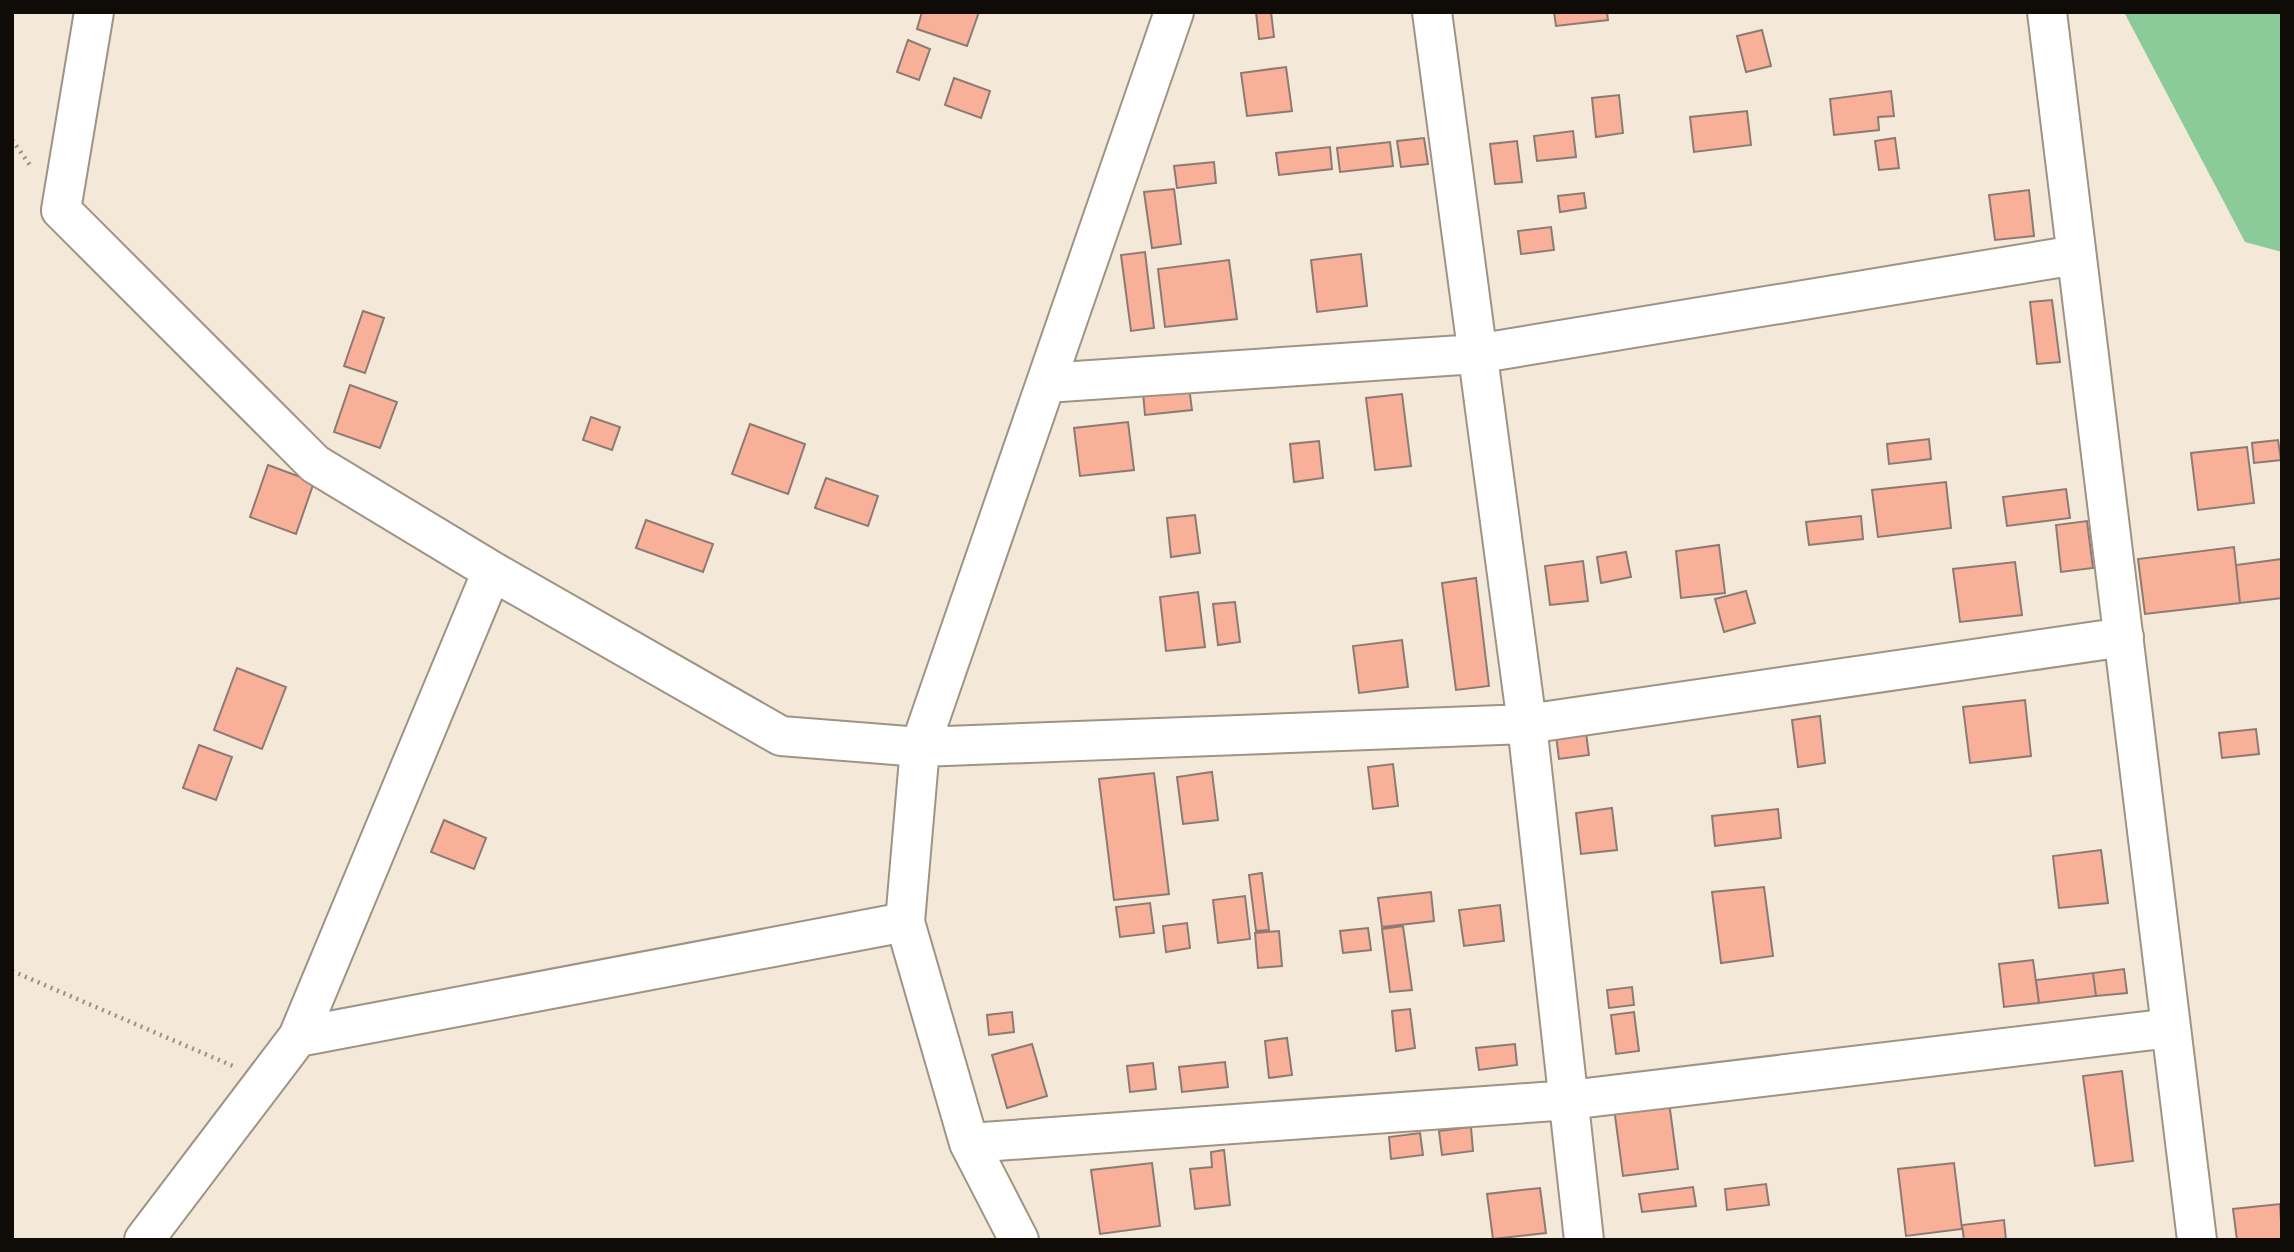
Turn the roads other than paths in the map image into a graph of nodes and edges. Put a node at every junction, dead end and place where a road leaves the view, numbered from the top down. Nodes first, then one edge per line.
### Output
1 (94, 12) edge
2 (1174, 12) edge
3 (1432, 12) edge
4 (2047, 12) edge
5 (2076, 255) junction
6 (1476, 354) junction
7 (1046, 383) junction
8 (492, 571) junction
9 (2124, 637) junction
10 (1527, 724) junction
11 (920, 747) junction
12 (905, 922) junction
13 (2171, 1028) junction
14 (298, 1037) junction
15 (1569, 1100) junction
16 (969, 1143) junction
17 (144, 1240) edge
18 (1019, 1240) edge
19 (1584, 1240) edge
20 (2197, 1240) edge

1 - 8 street
2 - 7 street
3 - 6 street
4 - 5 street
5 - 6 street
5 - 9 street
6 - 7 street
6 - 10 street
7 - 11 street
8 - 11 street
8 - 14 street
9 - 10 street
9 - 13 street
10 - 11 street
10 - 15 street
11 - 12 street
12 - 14 street
12 - 16 street
13 - 15 street
13 - 20 street
14 - 17 street
15 - 16 street
15 - 19 street
16 - 18 street

